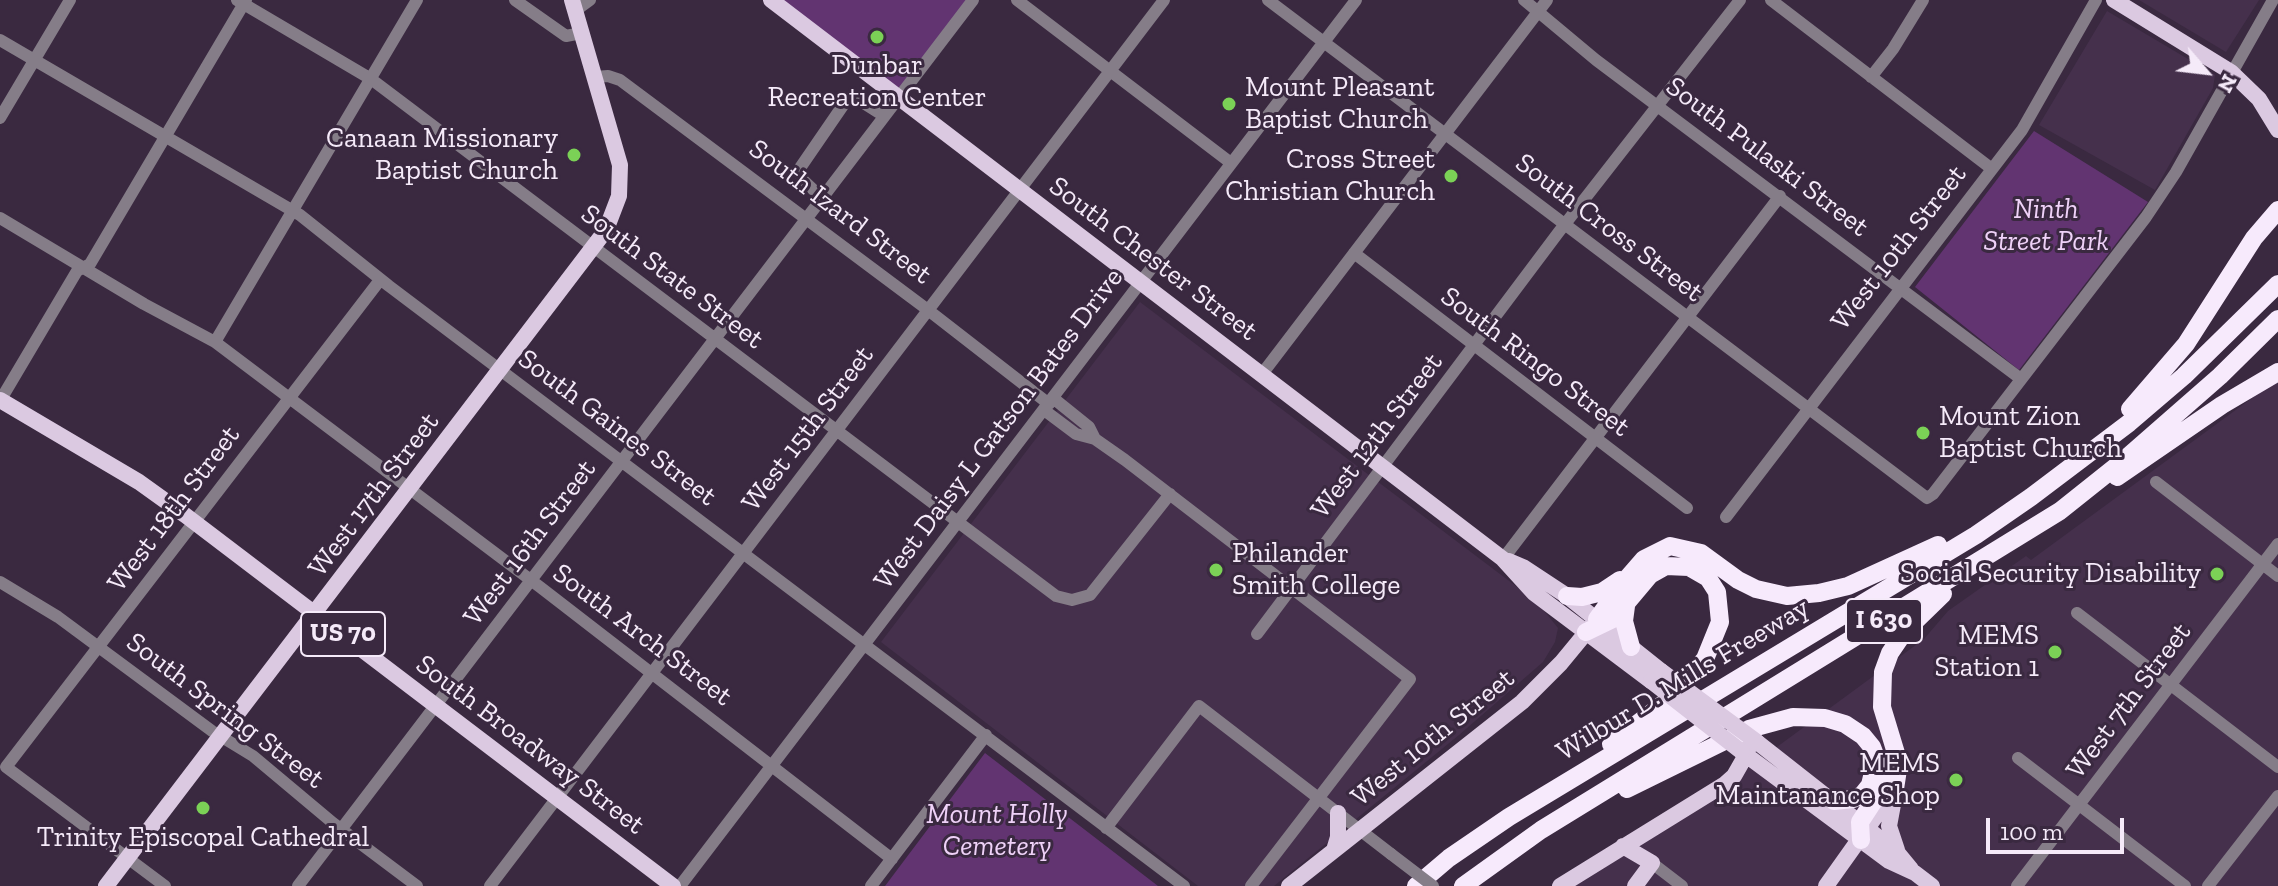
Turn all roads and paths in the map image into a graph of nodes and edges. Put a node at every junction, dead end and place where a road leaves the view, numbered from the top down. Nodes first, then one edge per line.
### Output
1 (70, 0) edge
2 (417, 0) edge
3 (515, 0) edge
4 (590, 0) edge
5 (771, 0) edge
6 (973, 0) edge
7 (1017, 0) edge
8 (1164, 0) edge
9 (1268, 0) edge
10 (1356, 0) edge
11 (1524, 0) edge
12 (1547, 0) edge
13 (1740, 0) edge
14 (1771, 0) edge
15 (1923, 0) edge
16 (2096, 0) edge
17 (2114, 0) edge
18 (2273, 0) edge
19 (242, 1) edge
20 (573, 6) edge
21 (1538, 11) junction
22 (581, 33) junction
23 (0, 40) edge
24 (1323, 42) junction
25 (35, 60) junction
26 (1110, 70) junction
27 (2231, 72) junction
28 (595, 77) junction
29 (1871, 77) junction
30 (371, 79) junction
31 (899, 98) junction
32 (1658, 104) junction
33 (884, 116) junction
34 (0, 118) edge
35 (2278, 130) edge
36 (1444, 134) junction
37 (165, 137) junction
38 (1231, 163) junction
39 (1992, 169) junction
40 (1021, 190) junction
41 (1780, 196) junction
42 (822, 198) junction
43 (2278, 210) edge
44 (293, 212) junction
45 (0, 218) edge
46 (807, 220) junction
47 (1565, 225) junction
48 (595, 248) junction
49 (1354, 253) junction
50 (83, 268) junction
51 (380, 280) junction
52 (1141, 282) junction
53 (2278, 284) edge
54 (1901, 288) junction
55 (928, 310) junction
56 (1688, 316) junction
57 (2278, 319) edge
58 (715, 339) junction
59 (215, 342) junction
60 (1474, 347) junction
61 (501, 371) junction
62 (2278, 372) edge
63 (1262, 374) junction
64 (2021, 379) junction
65 (288, 399) junction
66 (0, 400) edge
67 (1048, 404) junction
68 (1807, 410) junction
69 (836, 431) junction
70 (1595, 438) junction
71 (2090, 453) junction
72 (623, 461) junction
73 (1382, 466) junction
74 (2156, 482) dead end
75 (409, 491) junction
76 (1170, 494) junction
77 (1687, 508) dead end
78 (2060, 511) junction
79 (2010, 512) junction
80 (1726, 517) dead end
81 (193, 521) junction
82 (957, 523) junction
83 (2278, 544) edge
84 (744, 552) junction
85 (1503, 559) junction
86 (1978, 563) junction
87 (2263, 564) junction
88 (1635, 569) junction
89 (2278, 576) edge
90 (531, 581) junction
91 (0, 582) edge
92 (1291, 587) junction
93 (1564, 604) junction
94 (1626, 606) junction
95 (2077, 613) dead end
96 (316, 614) junction
97 (1596, 625) junction
98 (1257, 634) dead end
99 (865, 644) junction
100 (99, 646) junction
101 (1631, 647) junction
102 (1561, 663) junction
103 (651, 673) junction
104 (1656, 676) junction
105 (2171, 685) junction
106 (436, 706) junction
107 (986, 735) junction
108 (221, 736) junction
109 (1748, 746) junction
110 (1875, 754) junction
111 (2018, 758) dead end
112 (773, 766) junction
113 (2278, 767) edge
114 (1774, 776) junction
115 (1725, 784) junction
116 (1895, 789) junction
117 (2278, 796) edge
118 (557, 797) junction
119 (1319, 799) junction
120 (1834, 801) junction
121 (2079, 805) junction
122 (1338, 813) junction
123 (1509, 817) junction
124 (1106, 828) junction
125 (341, 830) junction
126 (1361, 830) junction
127 (1541, 830) junction
128 (1863, 830) junction
129 (1643, 833) junction
130 (1623, 846) junction
131 (1334, 850) junction
132 (1897, 852) junction
133 (128, 857) junction
134 (892, 859) junction
135 (1652, 863) junction
136 (1915, 873) junction
137 (106, 886) edge
138 (165, 886) edge
139 (298, 886) edge
140 (417, 886) edge
141 (490, 886) edge
142 (673, 886) edge
143 (680, 886) edge
144 (871, 886) edge
145 (1184, 886) edge
146 (1251, 886) edge
147 (1289, 886) edge
148 (1416, 886) edge
149 (1433, 886) edge
150 (1463, 886) edge
151 (1560, 886) edge
152 (1635, 886) edge
153 (1682, 886) edge
154 (1826, 886) edge
155 (1932, 886) edge
156 (2017, 886) edge
157 (2185, 886) edge
158 (2208, 886) edge

1 - 25 street
2 - 30 street
3 - 22 street
4 - 20 street
5 - 31 main road, South Chester Street
6 - 31 street, West 16th Street
7 - 26 street
8 - 26 street, West 15th Street
9 - 24 street, South Cross Street
10 - 24 street, West Daisy L Gatson Bates Drive
11 - 21 street, South Pulaski Street
12 - 21 street
13 - 32 street, West 12th Street
14 - 29 street
15 - 29 street
16 - 39 street, West 10th Street
17 - 27 main road
18 - 27 street
19 - 30 street, South State Street
19 - 37 street
20 - 22 main road, West 17th Street
21 - 32 street, South Pulaski Street
21 - 36 street
22 - 28 main road, West 17th Street
23 - 25 street, South Gaines Street
24 - 36 street, South Cross Street
24 - 38 street, West Daisy L Gatson Bates Drive
25 - 34 street
25 - 37 street, South Gaines Street
26 - 38 street
26 - 40 street, West 15th Street
27 - 35 main road
27 - 64 street
28 - 46 street, South Izard Street
28 - 48 main road, West 17th Street
29 - 39 street
30 - 44 street
30 - 48 street, South State Street
31 - 33 street, West 16th Street
31 - 40 main road, South Chester Street
32 - 41 street, South Pulaski Street
32 - 47 street, West 12th Street
33 - 42 street, West 16th Street
33 - 42 street
36 - 47 street, South Cross Street
36 - 49 street
37 - 44 street, South Gaines Street
37 - 50 street
38 - 52 street, West Daisy L Gatson Bates Drive
39 - 54 street, West 10th Street
40 - 52 main road, South Chester Street
40 - 55 street, West 15th Street
41 - 54 street, South Pulaski Street
41 - 56 street
42 - 46 street, West 16th Street
43 - 71 highway
44 - 51 street, South Gaines Street
44 - 59 street
45 - 50 street, South Arch Street
46 - 55 street, South Izard Street
46 - 58 street, West 16th Street
47 - 56 street, South Cross Street
47 - 60 street, West 12th Street
48 - 58 street, South State Street
48 - 61 main road, West 17th Street
49 - 60 street, South Ringo Street
49 - 63 street
50 - 59 street, South Arch Street
50 - 66 street
51 - 61 street, South Gaines Street
51 - 65 street, West 18th Street
52 - 63 main road, South Chester Street
52 - 67 street, West Daisy L Gatson Bates Drive
53 - 71 highway, Wilbur D. Mills Freeway / I 630
54 - 64 street, South Pulaski Street
54 - 68 street, West 10th Street
55 - 67 street, South Izard Street
55 - 69 street, West 15th Street
56 - 68 street, South Cross Street
56 - 70 street
57 - 78 highway, Wilbur D. Mills Freeway / I 630
58 - 69 street, South State Street
58 - 72 street, West 16th Street
59 - 65 street, South Arch Street
60 - 70 street, South Ringo Street
60 - 73 street, West 12th Street
61 - 72 street, South Gaines Street
61 - 75 main road, West 17th Street
62 - 78 highway
63 - 73 main road, South Chester Street
64 - 68 street, South Cross Street
65 - 75 street, South Arch Street
65 - 81 street, West 18th Street
66 - 81 main road, South Broadway Street / US 70
67 - 76 street, South Izard Street
67 - 82 street, West Daisy L Gatson Bates Drive
68 - 80 street, West 10th Street
69 - 82 street, South State Street
69 - 84 street, West 15th Street
70 - 77 street, South Ringo Street
70 - 85 street
71 - 79 highway, Wilbur D. Mills Freeway / I 630
72 - 84 street, South Gaines Street
72 - 90 street, West 16th Street
73 - 85 main road, South Chester Street
73 - 92 street, West 12th Street
74 - 87 street
75 - 90 street, South Arch Street
75 - 96 main road, West 17th Street
76 - 82 street, South State Street
76 - 92 street, South Izard Street
78 - 86 highway, Wilbur D. Mills Freeway / I 630
79 - 88 highway
79 - 123 highway, Wilbur D. Mills Freeway / I 630
81 - 96 main road, South Broadway Street / US 70
81 - 100 street, West 18th Street
82 - 99 street, West Daisy L Gatson Bates Drive
83 - 87 street, West 7th Street
84 - 99 street, South Gaines Street
84 - 103 street, West 15th Street
85 - 93 main road, South Chester Street
86 - 116 highway
86 - 127 highway, Wilbur D. Mills Freeway / I 630
87 - 89 street
87 - 105 street, West 7th Street
88 - 93 highway
88 - 97 highway
90 - 103 street, South Arch Street
90 - 106 street, West 16th Street
91 - 100 street, South Spring Street
92 - 98 street, West 12th Street
92 - 119 street, South Izard Street
93 - 97 main road, South Chester Street
93 - 102 main road
94 - 97 highway
94 - 101 highway
94 - 123 highway
95 - 105 street
96 - 106 main road, South Broadway Street / US 70
96 - 108 main road, West 17th Street
97 - 101 main road, South Chester Street
97 - 102 main road, West 10th Street
97 - 104 main road, South Chester Street
99 - 107 street, South Gaines Street
99 - 112 street, West Daisy L Gatson Bates Drive
100 - 108 street, South Spring Street
100 - 133 street, West 18th Street
101 - 104 main road, South Chester Street
102 - 126 main road, West 10th Street
103 - 112 street, South Arch Street
103 - 118 street, West 15th Street
104 - 109 main road, South Chester Street, bridge
105 - 113 street
105 - 121 street, West 7th Street
106 - 118 main road, South Broadway Street / US 70
106 - 125 street, West 16th Street
107 - 124 street, South Gaines Street
107 - 134 street
108 - 125 street, South Spring Street
108 - 133 main road, West 17th Street
109 - 114 main road, South Chester Street
109 - 115 main road
109 - 120 main road, South Chester Street
110 - 120 highway
110 - 127 highway
110 - 128 highway
111 - 121 street
112 - 134 street, South Arch Street
112 - 143 street, West Daisy L Gatson Bates Drive
114 - 115 main road
114 - 128 main road, South Chester Street
115 - 129 main road
116 - 128 main road
116 - 132 main road
117 - 158 street
118 - 141 street, West 15th Street
118 - 142 main road, South Broadway Street / US 70
119 - 122 street
119 - 124 street
119 - 146 street
120 - 128 main road, South Chester Street
121 - 156 street, West 7th Street
121 - 157 street
122 - 126 street
122 - 131 main road
123 - 148 highway, Wilbur D. Mills Freeway / I 630
124 - 145 street, South Gaines Street
125 - 139 street, West 16th Street
125 - 140 street, South Spring Street
126 - 131 main road, West 10th Street
126 - 149 street, bridge
127 - 150 highway, Wilbur D. Mills Freeway / I 630
128 - 132 main road, South Chester Street
128 - 136 main road, South Chester Street
128 - 154 main road
129 - 130 main road
129 - 135 main road
130 - 135 main road
130 - 151 main road
131 - 147 main road, West 10th Street
132 - 136 main road, South Chester Street
133 - 137 main road, West 17th Street
133 - 138 street
134 - 144 street
135 - 152 main road
135 - 153 street
136 - 155 main road, South Chester Street

